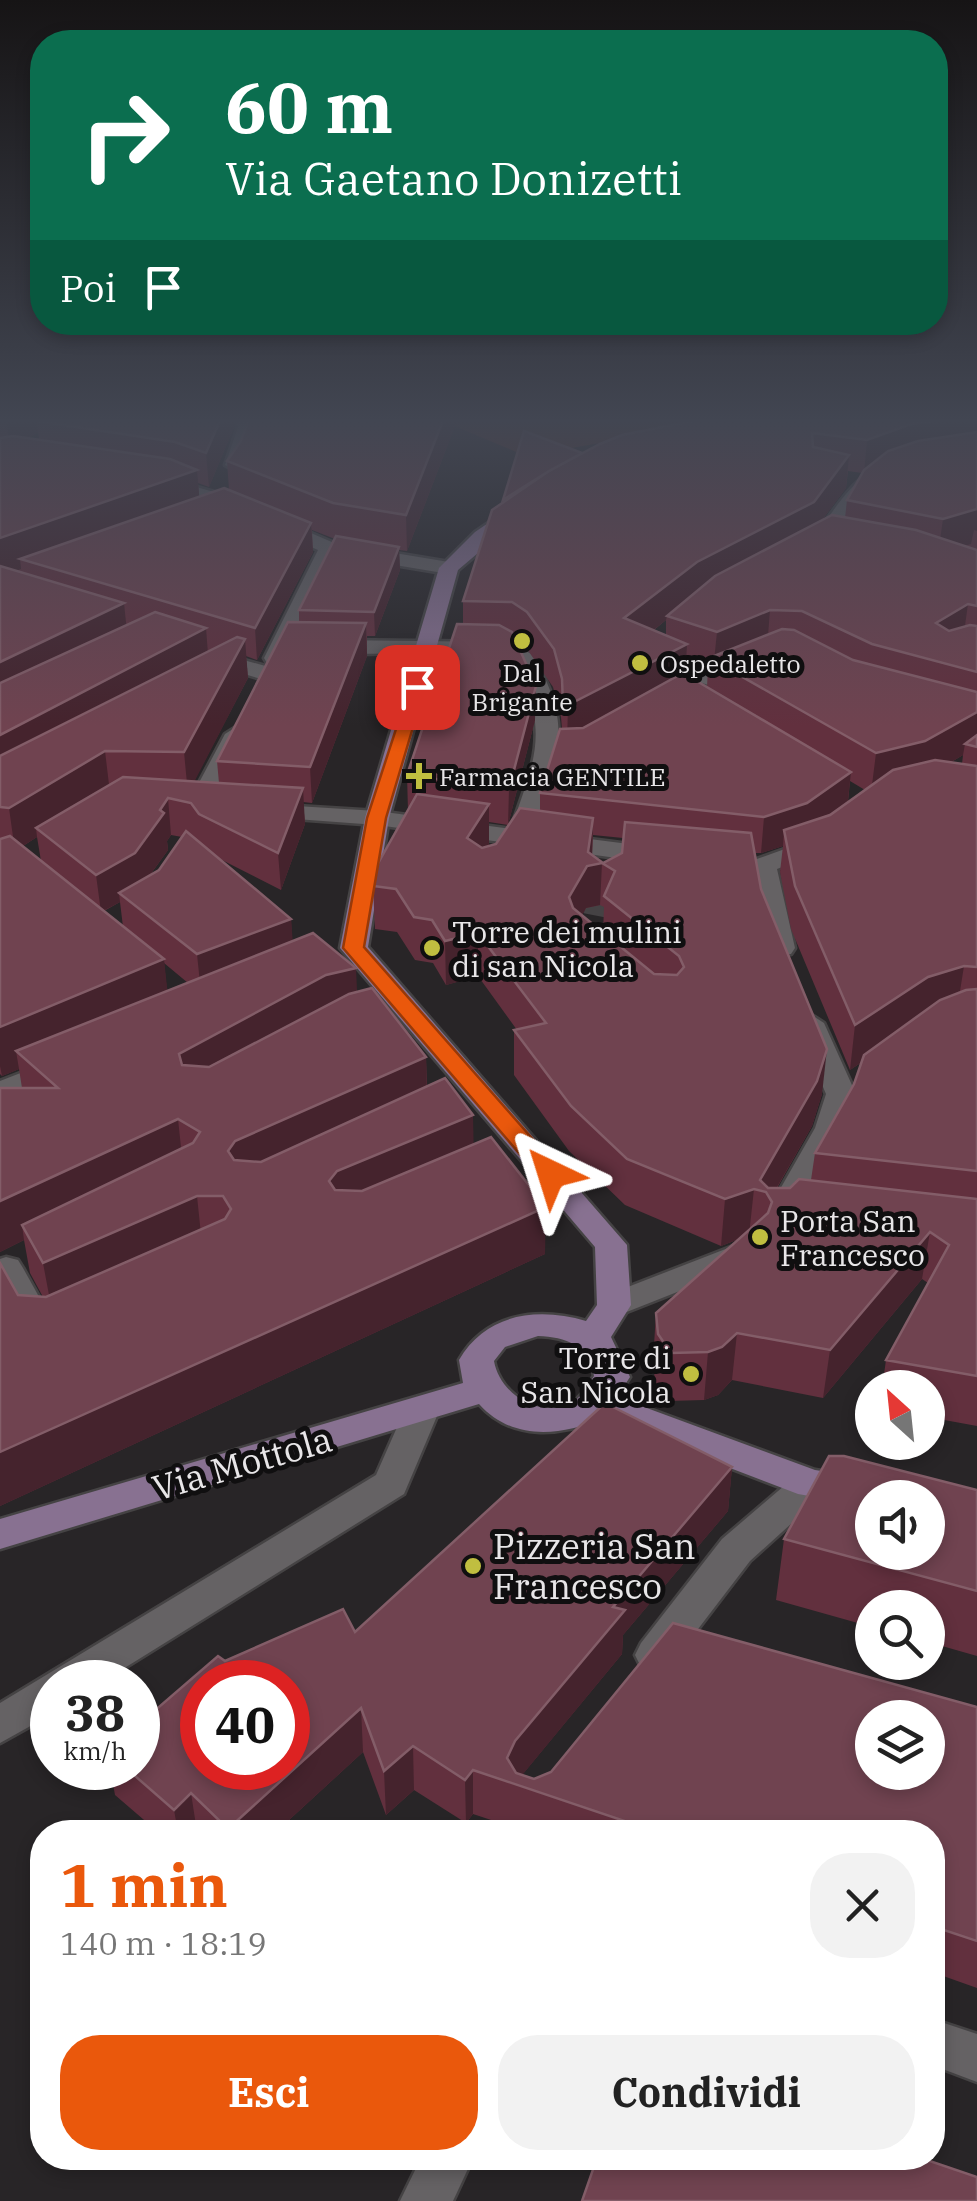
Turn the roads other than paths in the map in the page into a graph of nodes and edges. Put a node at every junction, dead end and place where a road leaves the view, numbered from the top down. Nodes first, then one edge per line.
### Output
1 (266, 521) edge
2 (505, 521) edge
3 (839, 521) edge
4 (825, 540) junction
5 (852, 545) edge
6 (329, 548) junction
7 (795, 556) edge
8 (448, 568) junction
9 (282, 644) junction
10 (661, 646) edge
11 (429, 649) junction
12 (188, 650) edge
13 (237, 665) junction
14 (204, 682) edge
15 (259, 690) junction
16 (681, 694) edge
17 (546, 754) junction
18 (572, 755) edge
19 (377, 818) junction
20 (842, 828) edge
21 (510, 844) junction
22 (609, 850) junction
23 (690, 859) edge
24 (605, 880) tunnel mouth
25 (410, 1012) junction
26 (375, 1020) edge
27 (93, 1052) edge
28 (869, 1074) edge
29 (6, 1089) edge
30 (841, 1094) junction
31 (531, 1151) junction
32 (497, 1164) edge
33 (818, 1214) edge
34 (42, 1250) edge
35 (748, 1250) edge
36 (3, 1269) edge
37 (614, 1304) junction
38 (77, 1317) edge
39 (592, 1338) junction
40 (482, 1390) junction
41 (597, 1403) junction
42 (422, 1408) junction
43 (811, 1484) junction
44 (855, 1490) edge
45 (0, 1534) edge
46 (105, 1660) edge
47 (630, 1684) edge
48 (30, 1706) edge
49 (0, 1725) edge
50 (945, 2047) edge
51 (977, 2058) edge
52 (442, 2170) edge
53 (426, 2201) edge

1 - 6 street
2 - 8 street
3 - 4 street
4 - 5 street
4 - 7 street
6 - 8 street
6 - 9 street
8 - 11 street
9 - 11 street
9 - 15 street
10 - 16 street
11 - 17 street
11 - 19 street
12 - 13 street
13 - 14 street
13 - 15 street
15 - 19 street
17 - 18 street
17 - 21 street
19 - 21 street
19 - 25 street
20 - 30 street
21 - 22 street
22 - 23 street
22 - 24 street
25 - 26 street
25 - 31 street
27 - 29 street
28 - 30 street
30 - 33 street
31 - 32 street
31 - 37 street
34 - 36 street
35 - 37 street
36 - 38 street
37 - 39 street
39 - 40 street
39 - 41 street
40 - 41 street
40 - 42 street, Via Mottola
41 - 43 street
42 - 45 street, Via Mottola
42 - 46 street
43 - 44 street
43 - 47 street
48 - 49 street
50 - 51 street
52 - 53 street

